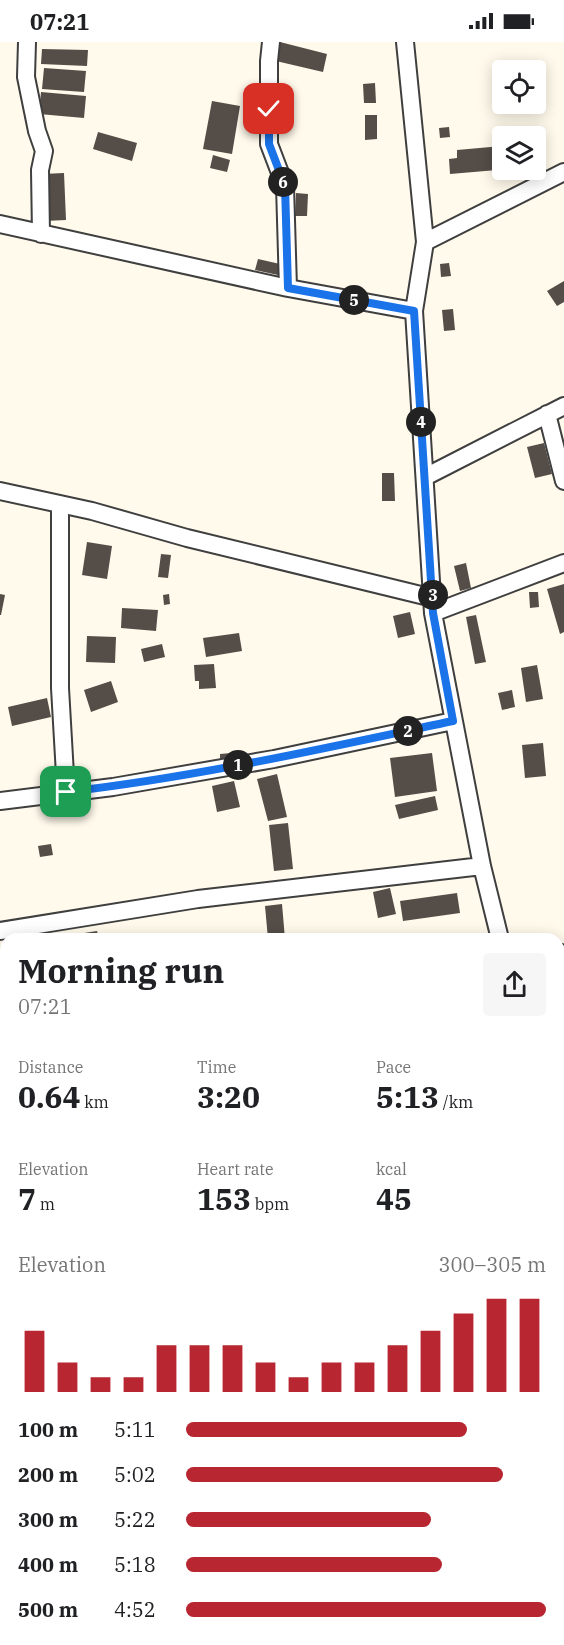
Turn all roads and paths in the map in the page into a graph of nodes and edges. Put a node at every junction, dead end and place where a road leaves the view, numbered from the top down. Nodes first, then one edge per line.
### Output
1 (27, 42) edge
2 (271, 42) edge
3 (405, 42) edge
4 (564, 172) edge
5 (0, 224) edge
6 (41, 234) junction
7 (425, 242) junction
8 (288, 288) junction
9 (414, 311) junction
10 (564, 405) edge
11 (547, 414) junction
12 (425, 477) junction
13 (564, 481) edge
14 (0, 491) edge
15 (60, 504) junction
16 (564, 563) edge
17 (540, 573) junction
18 (564, 576) edge
19 (433, 605) junction
20 (453, 721) junction
21 (66, 792) junction
22 (0, 801) edge
23 (482, 866) junction
24 (0, 931) edge
25 (502, 933) edge

1 - 6 street
2 - 8 street
3 - 7 street
4 - 7 street
5 - 6 street
6 - 8 street
7 - 9 street
8 - 9 street
9 - 12 street
10 - 11 street
11 - 12 street
11 - 13 street
12 - 19 street
14 - 15 street
15 - 19 street
15 - 21 street
16 - 17 street
17 - 18 street
17 - 19 street
19 - 20 street
20 - 21 street
20 - 23 street
21 - 22 street
23 - 24 street
23 - 25 street

